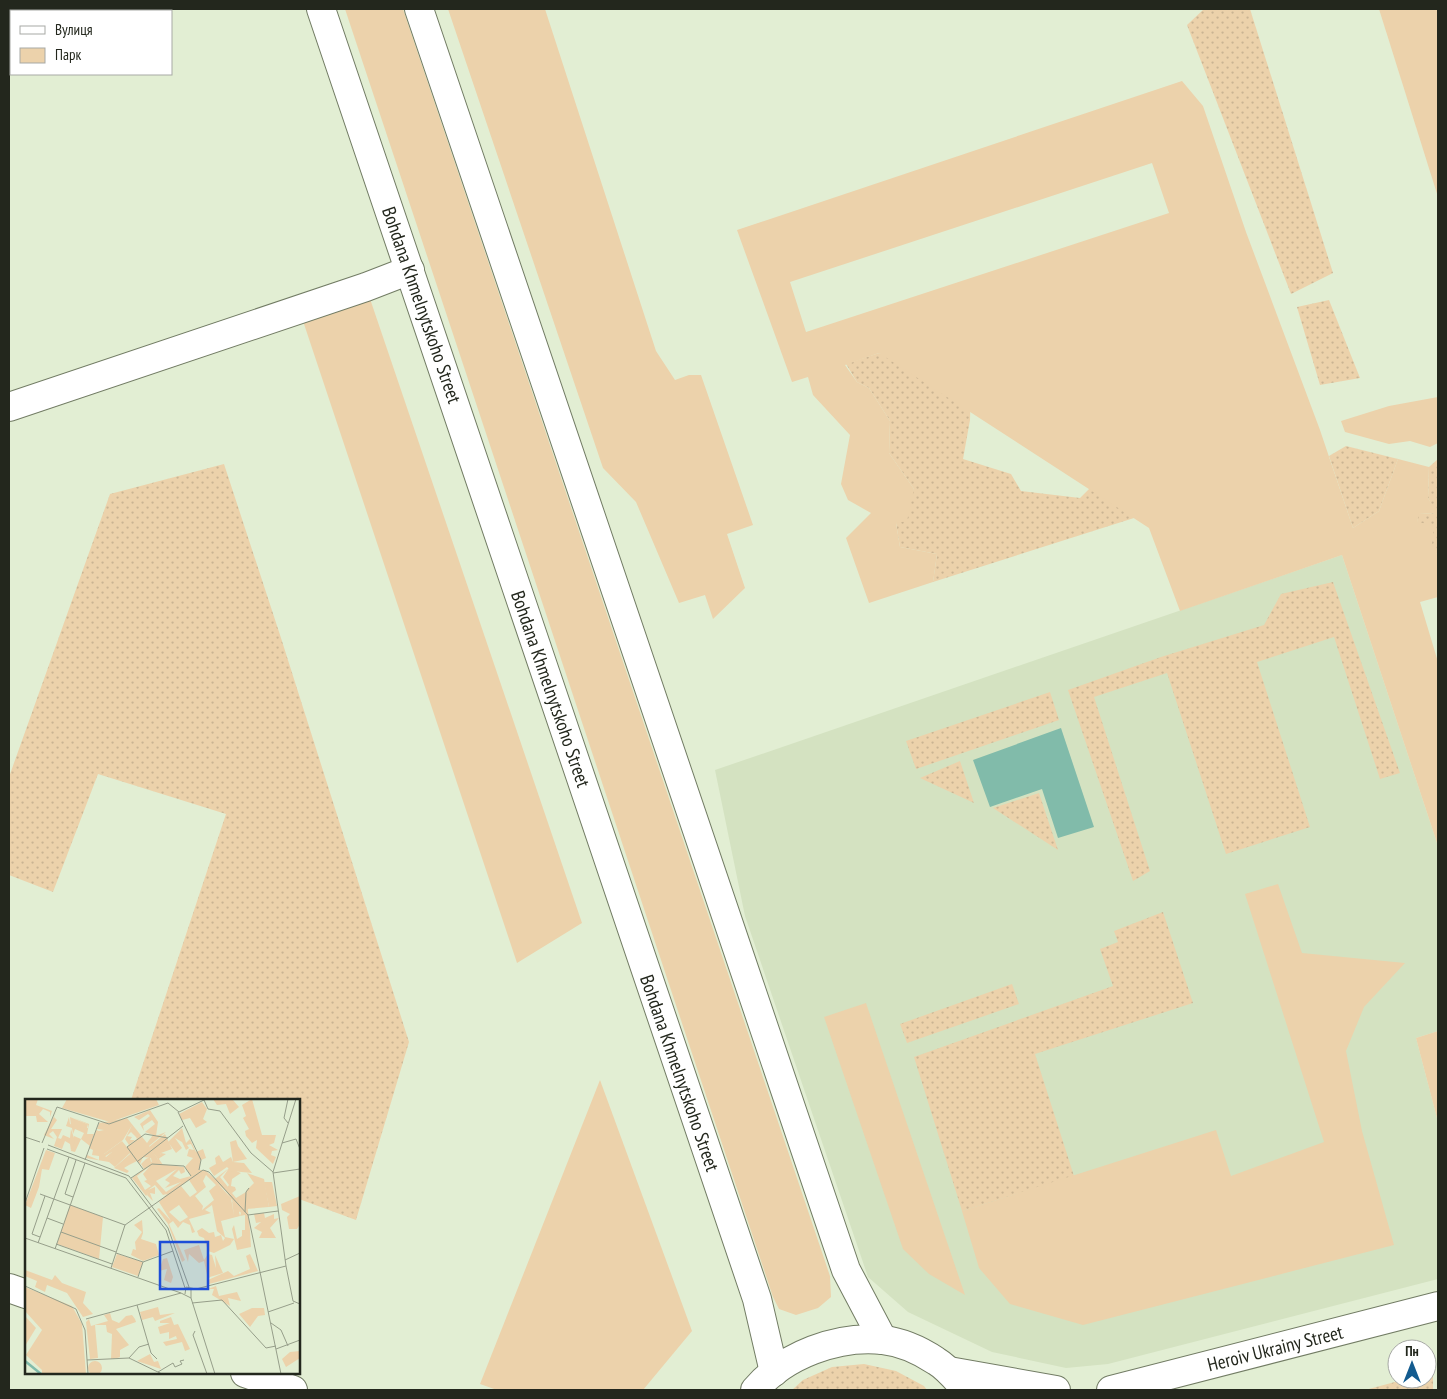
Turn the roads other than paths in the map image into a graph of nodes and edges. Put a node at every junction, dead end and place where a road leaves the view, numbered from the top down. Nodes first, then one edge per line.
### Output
1 (321, 9) edge
2 (419, 9) edge
3 (410, 270) junction
4 (9, 407) edge
5 (9, 1288) edge
6 (25, 1294) edge
7 (1438, 1306) edge
8 (883, 1340) junction
9 (248, 1374) edge
10 (958, 1380) edge
11 (764, 1381) edge
12 (293, 1390) edge
13 (1056, 1390) edge
14 (1111, 1390) edge

1 - 3 street, Bohdana Khmelnytskoho Street
2 - 8 street
3 - 4 street
3 - 11 street, Bohdana Khmelnytskoho Street
5 - 6 street
7 - 14 street, Heroiv Ukrainy Street
8 - 10 street
8 - 11 street
9 - 12 street
10 - 13 street

